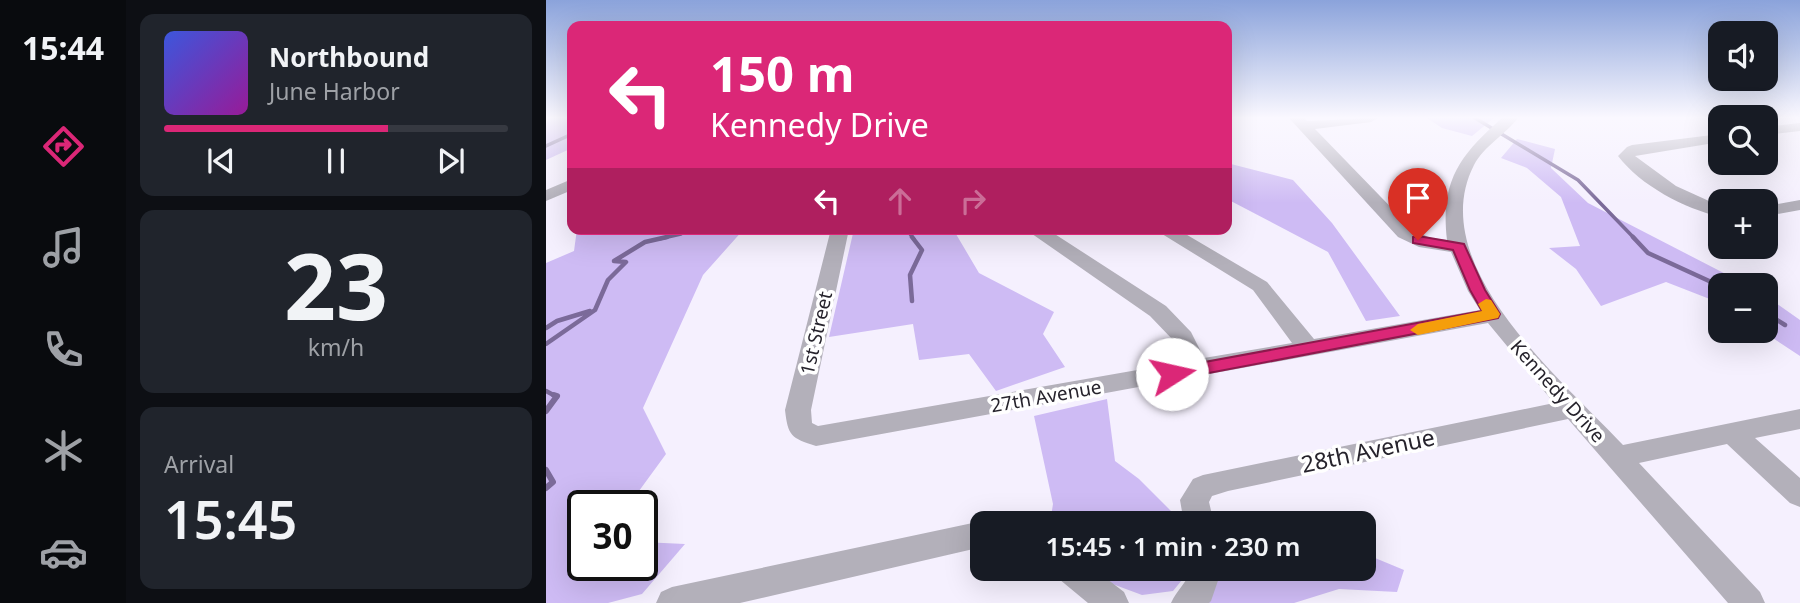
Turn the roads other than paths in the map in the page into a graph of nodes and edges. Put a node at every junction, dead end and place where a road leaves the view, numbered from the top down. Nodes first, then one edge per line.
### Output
1 (1322, 146) edge
2 (1481, 146) edge
3 (1660, 146) edge
4 (567, 186) edge
5 (546, 196) edge
6 (1800, 205) edge
7 (1708, 207) edge
8 (1778, 209) edge
9 (839, 235) edge
10 (1043, 235) edge
11 (1173, 235) edge
12 (1458, 247) junction
13 (1492, 314) junction
14 (1309, 349) junction
15 (1198, 369) junction
16 (1572, 409) junction
17 (1800, 418) edge
18 (1732, 433) junction
19 (807, 434) joint
20 (1616, 457) junction
21 (1800, 495) edge
22 (1196, 511) edge
23 (970, 537) edge
24 (1085, 581) edge
25 (1203, 581) edge
26 (672, 603) edge
27 (1113, 603) edge
28 (1187, 603) edge
29 (1749, 603) edge

1 - 12 street
2 - 12 street, Kennedy Drive
3 - 7 street
4 - 5 street
6 - 8 street
9 - 19 street, 1st Street
10 - 15 street
11 - 14 street
12 - 13 street, Kennedy Drive
13 - 14 street, 27th Avenue
13 - 16 street, Kennedy Drive
14 - 15 street, 27th Avenue
15 - 19 street, 27th Avenue
16 - 20 street, Kennedy Drive
16 - 22 street, 28th Avenue
17 - 18 street
18 - 20 street
18 - 21 street
20 - 29 street, Kennedy Drive
23 - 26 street
24 - 27 street
25 - 28 street

